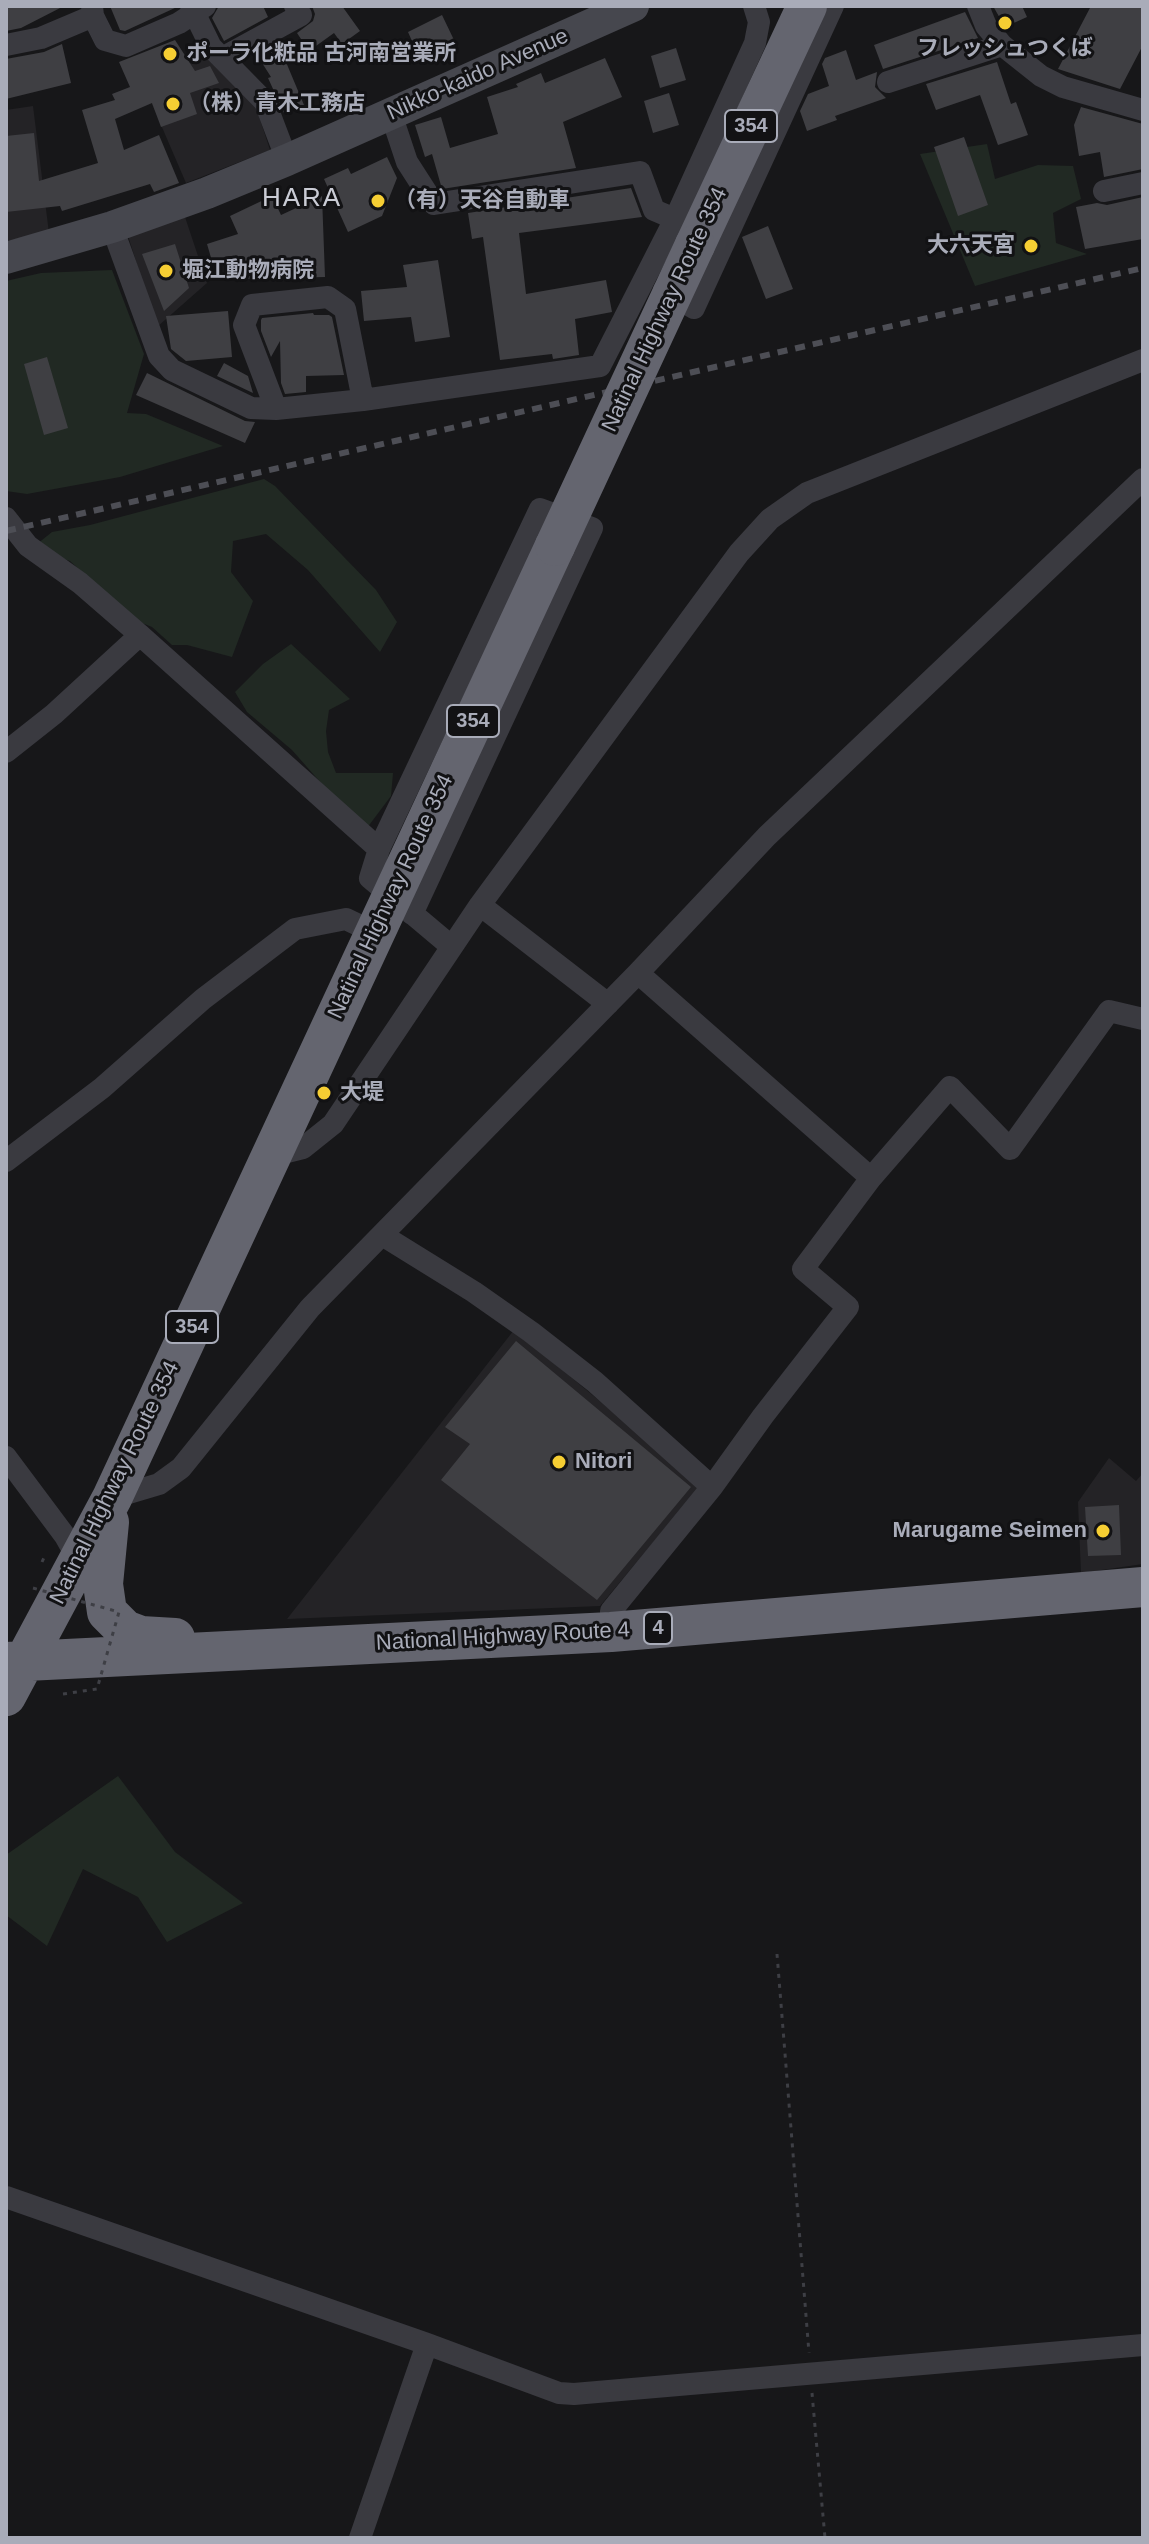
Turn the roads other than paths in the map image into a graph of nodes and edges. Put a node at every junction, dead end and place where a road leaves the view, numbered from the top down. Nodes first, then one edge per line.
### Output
1 (295, 6) edge
2 (633, 6) edge
3 (754, 6) edge
4 (807, 6) edge
5 (833, 6) edge
6 (978, 6) edge
7 (197, 8) edge
8 (93, 11) edge
9 (788, 25) edge
10 (6, 45) edge
11 (1002, 45) junction
12 (224, 57) junction
13 (888, 82) dead end
14 (1143, 110) edge
15 (391, 114) junction
16 (287, 160) junction
17 (1143, 183) edge
18 (1104, 191) dead end
19 (112, 227) junction
20 (685, 232) junction
21 (6, 258) edge
22 (645, 278) junction
23 (1143, 360) edge
24 (363, 400) junction
25 (276, 409) junction
26 (1143, 479) edge
27 (6, 518) edge
28 (140, 635) junction
29 (6, 752) edge
30 (379, 849) junction
31 (402, 905) junction
32 (480, 905) junction
33 (375, 933) junction
34 (452, 947) junction
35 (638, 973) junction
36 (608, 1004) junction
37 (1143, 1019) edge
38 (271, 1156) junction
39 (6, 1161) edge
40 (871, 1178) junction
41 (382, 1235) junction
42 (6, 1457) edge
43 (712, 1487) junction
44 (112, 1498) junction
45 (79, 1561) junction
46 (1143, 1587) edge
47 (611, 1632) junction
48 (263, 1650) junction
49 (16, 1662) edge
50 (6, 1696) edge
51 (6, 2197) edge
52 (427, 2344) junction
53 (1143, 2345) edge
54 (360, 2538) edge

1 - 12 street
2 - 15 main road, Nikko-kaido Avenue
3 - 20 street
4 - 9 highway, Natinal Highway Route 354 / 354
5 - 22 street
6 - 11 street
7 - 8 street
7 - 12 street
8 - 10 street
9 - 20 highway, Natinal Highway Route 354 / 354
11 - 13 street
11 - 14 street
12 - 16 street
15 - 16 main road, Nikko-kaido Avenue
15 - 20 street
16 - 19 main road, Nikko-kaido Avenue
17 - 18 street
19 - 21 main road, Nikko-kaido Avenue
19 - 25 street
20 - 22 street
20 - 31 highway, Natinal Highway Route 354 / 354, bridge
22 - 24 street
23 - 32 street
24 - 25 street
24 - 25 street
26 - 35 street
27 - 28 street
28 - 29 street
28 - 30 street
30 - 31 street
30 - 31 street
31 - 33 highway, Natinal Highway Route 354 / 354
31 - 34 street
32 - 34 street
32 - 36 street
33 - 38 highway, Natinal Highway Route 354 / 354
33 - 39 street
34 - 38 street
35 - 36 street
35 - 40 street
36 - 41 street
37 - 40 street
38 - 44 highway, Natinal Highway Route 354 / 354
40 - 43 street
41 - 43 street
41 - 44 street
42 - 45 street
43 - 47 street
44 - 45 highway, Natinal Highway Route 354 / 354
44 - 48 highway
45 - 49 highway, Natinal Highway Route 354 / 354
46 - 47 highway, National Highway Route 4 / 4
47 - 48 highway, National Highway Route 4 / 4
48 - 49 highway, National Highway Route 4 / 4
49 - 50 highway, Natinal Highway Route 354 / 354
51 - 52 street
52 - 53 street
52 - 54 street

